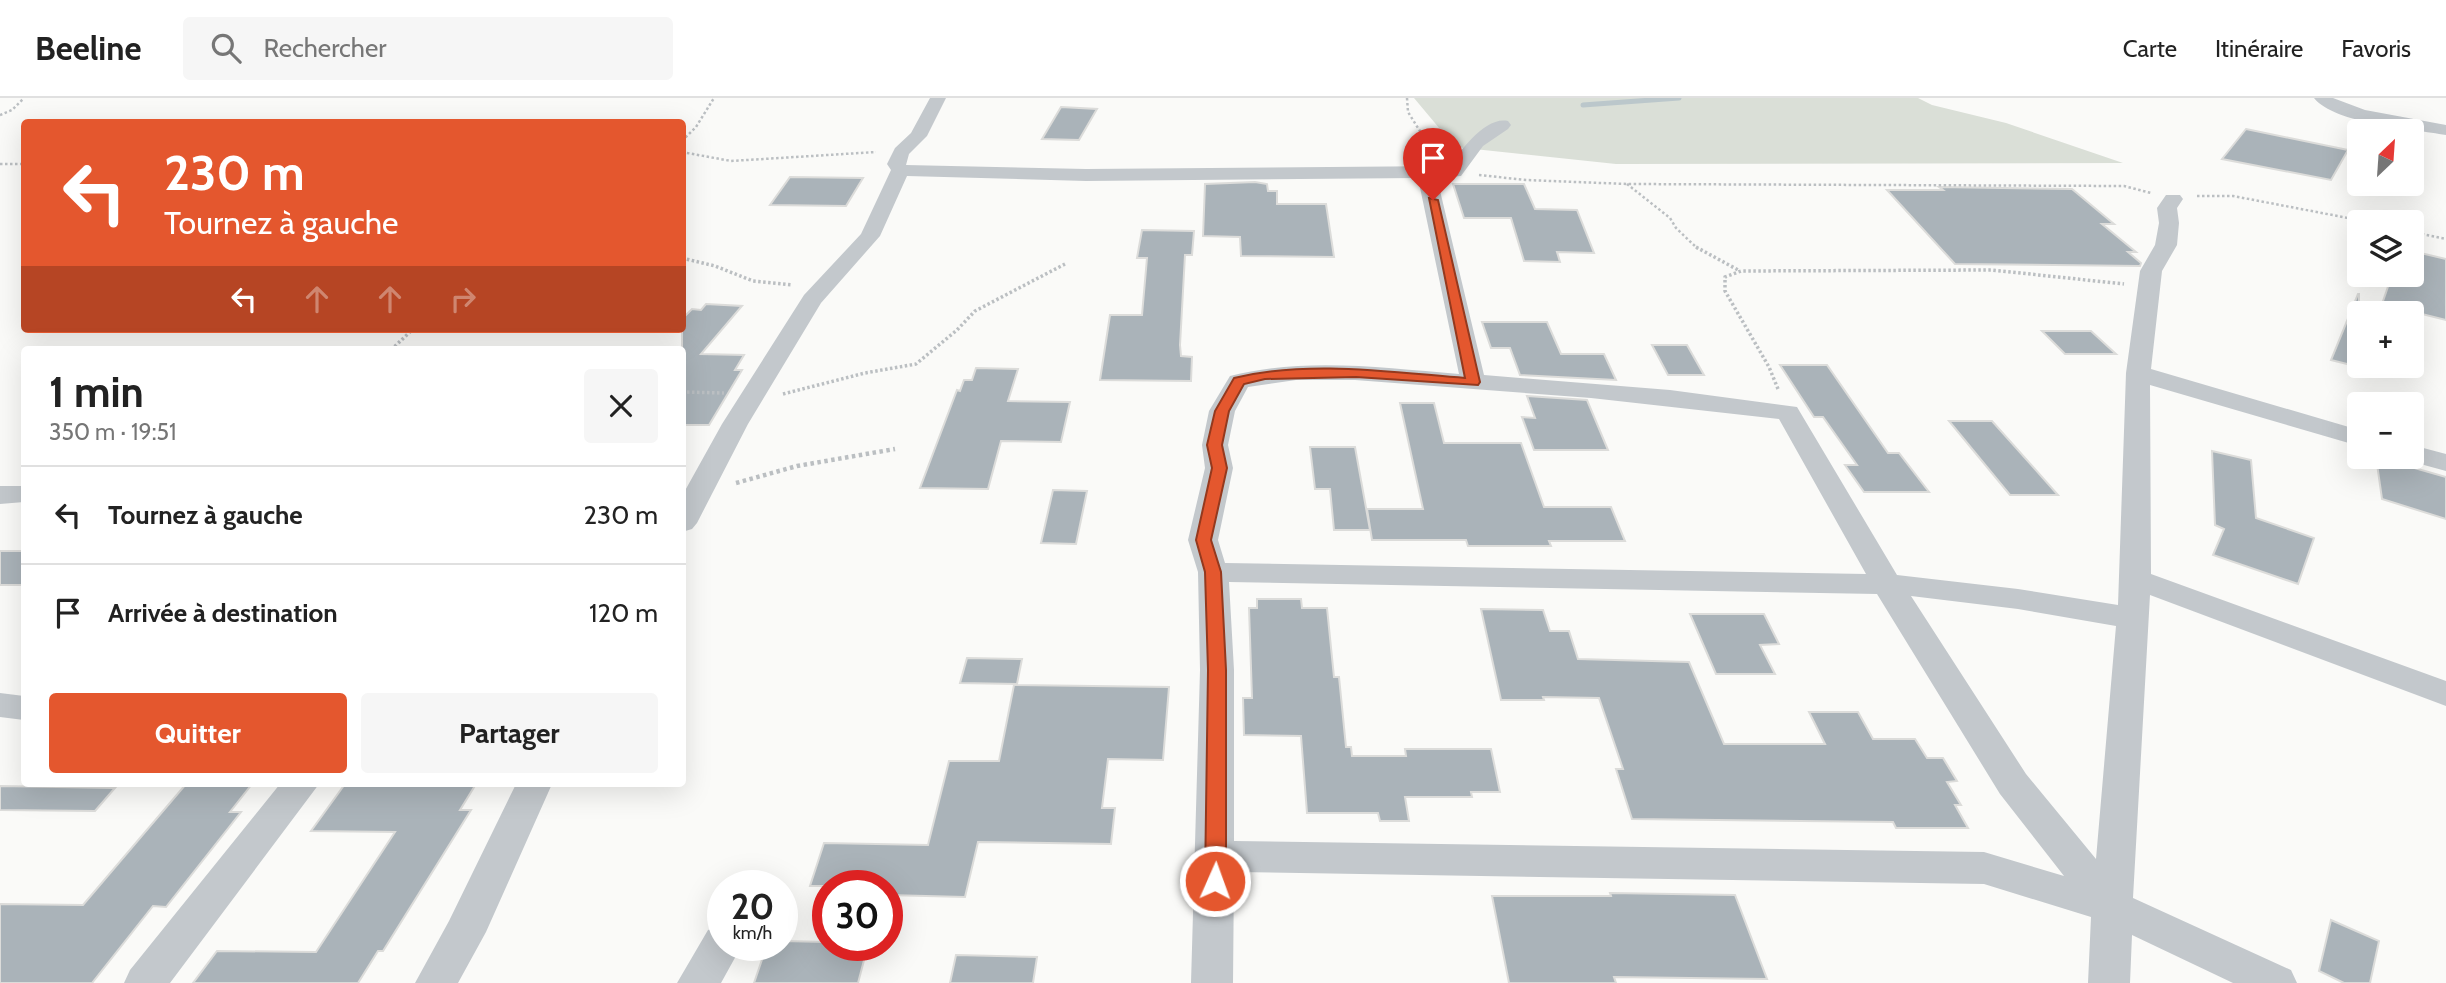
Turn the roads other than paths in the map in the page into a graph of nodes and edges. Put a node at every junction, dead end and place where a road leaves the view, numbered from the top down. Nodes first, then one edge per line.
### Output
1 (938, 98) edge
2 (2322, 98) edge
3 (1502, 125) dead end
4 (2446, 130) edge
5 (900, 161) junction
6 (1426, 173) junction
7 (2173, 199) road end
8 (2138, 373) junction
9 (1473, 382) junction
10 (2347, 434) edge
11 (2424, 457) edge
12 (2446, 463) edge
13 (0, 495) edge
14 (21, 495) edge
15 (687, 514) edge
16 (1213, 572) junction
17 (2136, 579) junction
18 (1888, 584) junction
19 (2133, 618) junction
20 (2446, 694) edge
21 (299, 787) edge
22 (533, 787) edge
23 (1216, 856) junction
24 (2112, 907) junction
25 (711, 961) edge
26 (145, 983) edge
27 (436, 983) edge
28 (698, 983) edge
29 (1212, 983) edge
30 (2109, 983) edge
31 (2276, 983) edge

1 - 5 street
2 - 4 street
3 - 6 street
5 - 6 street
5 - 15 street
6 - 9 street
7 - 8 street
8 - 10 street
8 - 17 street
9 - 16 street
9 - 18 street
11 - 12 street
13 - 14 street
16 - 18 street
16 - 23 street
17 - 19 street
17 - 20 street
18 - 19 street
18 - 24 street
19 - 24 street
21 - 26 street
22 - 27 street
23 - 24 street
23 - 29 street
24 - 30 street
24 - 31 street
25 - 28 street

